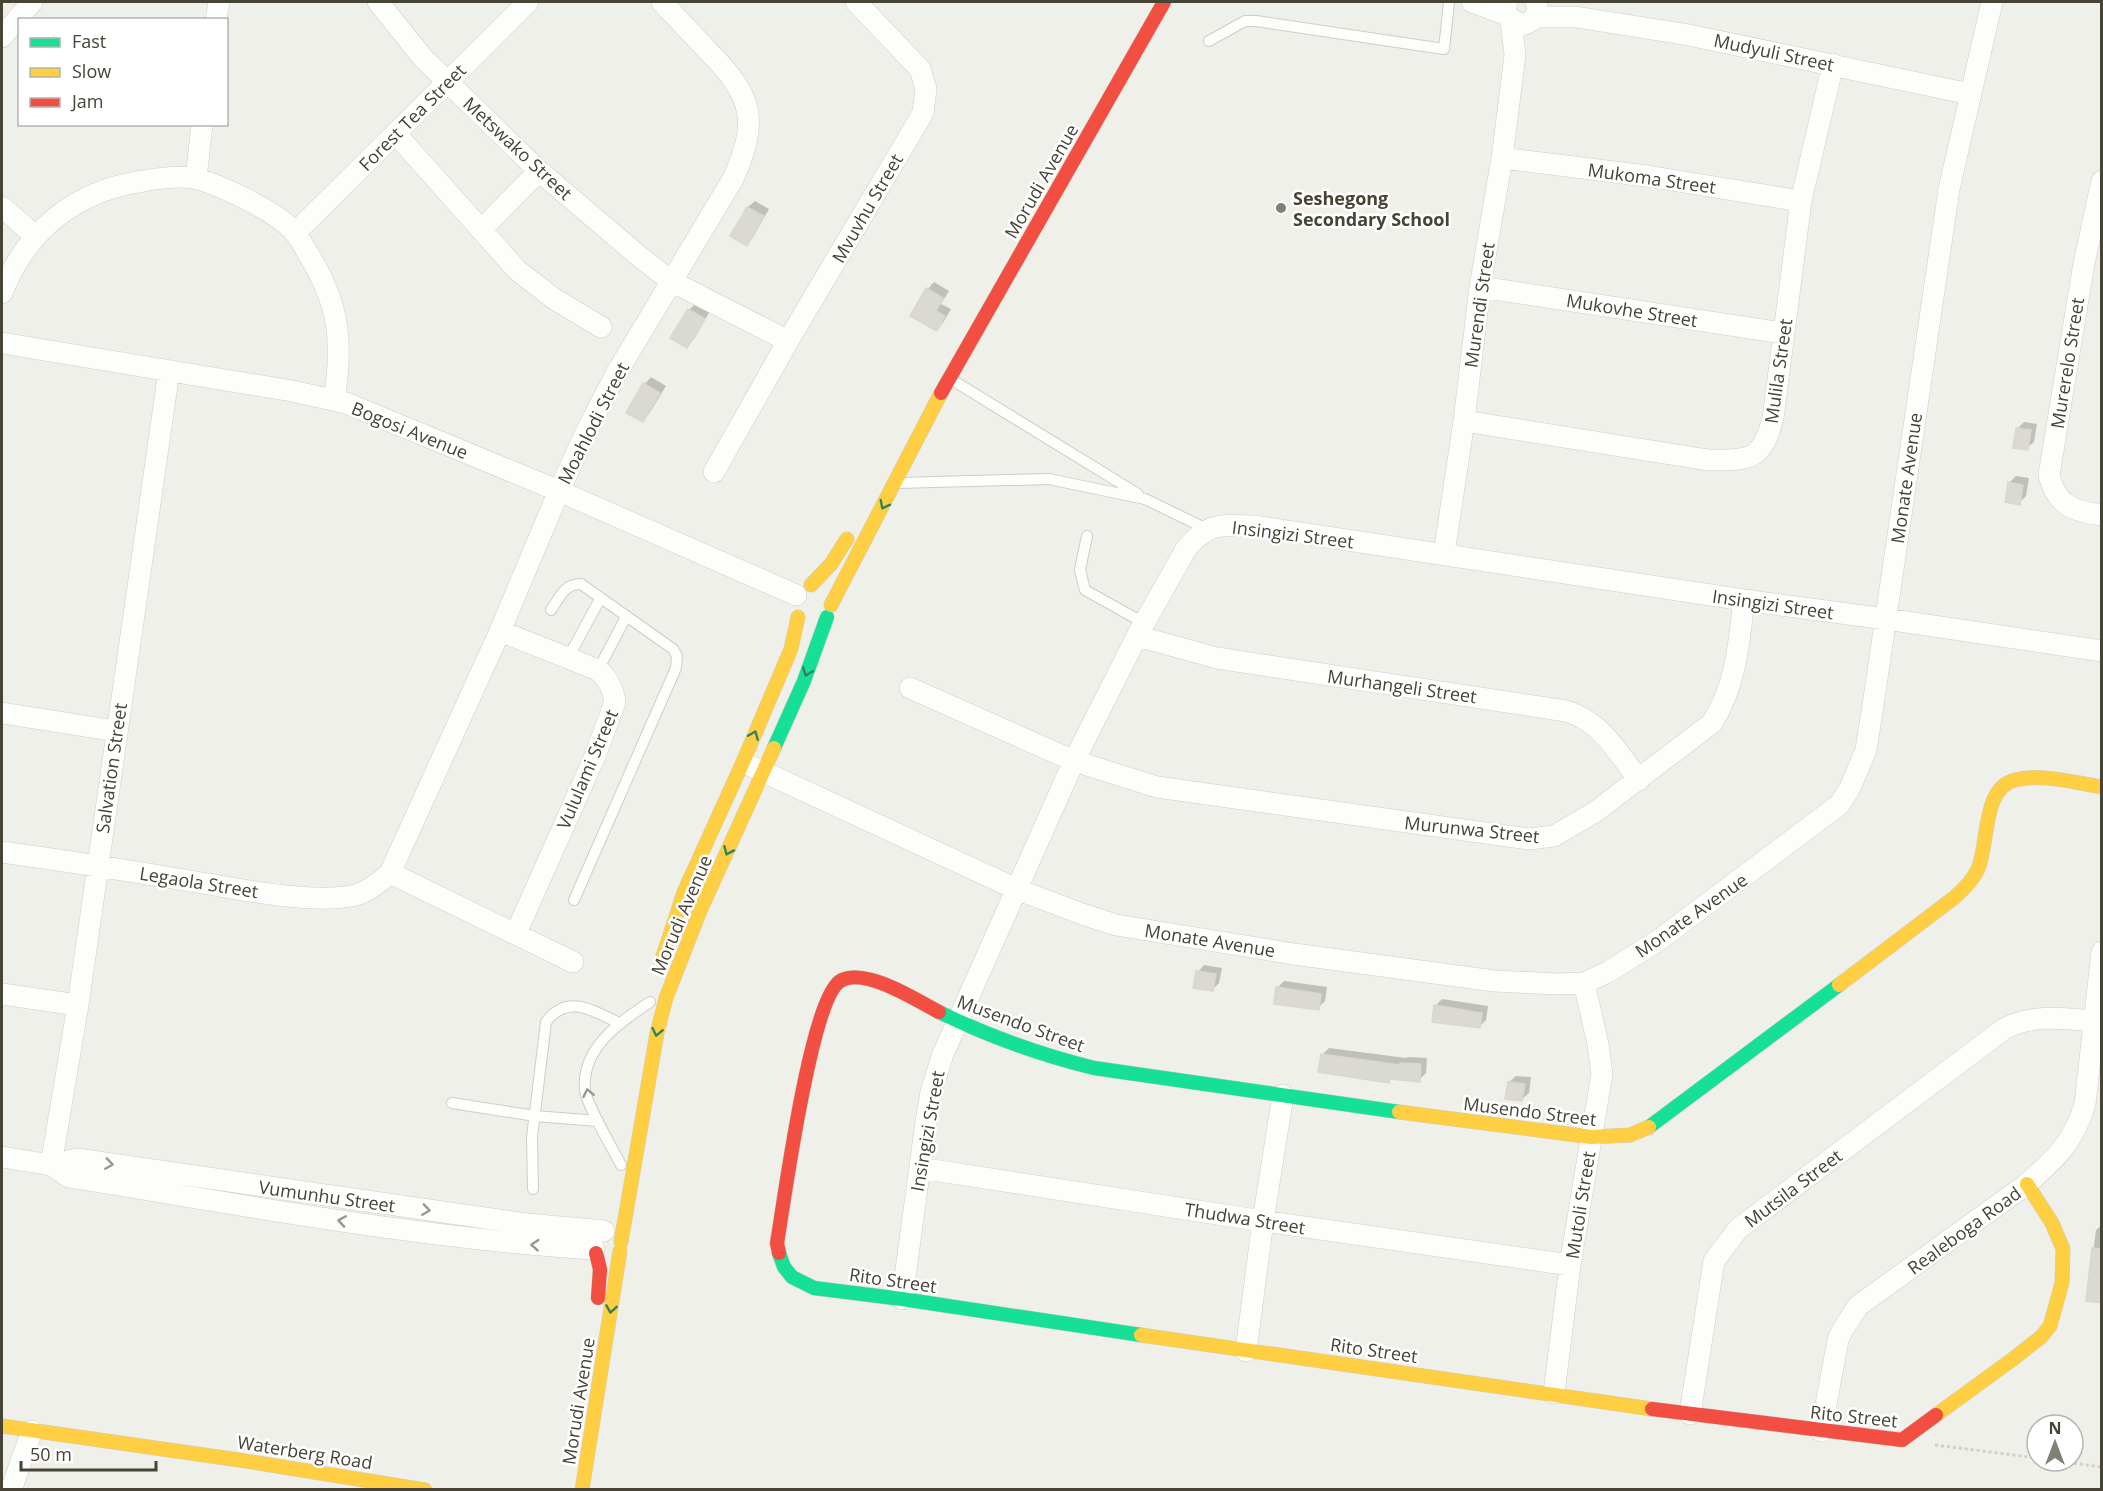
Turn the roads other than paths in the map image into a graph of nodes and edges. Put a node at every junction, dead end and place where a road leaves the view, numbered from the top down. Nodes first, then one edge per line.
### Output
1 (33, 2) edge
2 (219, 2) edge
3 (378, 2) edge
4 (528, 2) edge
5 (662, 2) edge
6 (856, 2) edge
7 (1164, 2) edge
8 (1449, 2) edge
9 (1474, 2) edge
10 (1992, 2) edge
11 (1523, 12) edge
12 (19, 18) edge
13 (216, 18) edge
14 (18, 19) edge
15 (2, 37) edge
16 (1209, 41) dead end
17 (1833, 64) junction
18 (448, 82) junction
19 (1970, 94) junction
20 (202, 126) edge
21 (395, 134) junction
22 (1502, 158) junction
23 (539, 171) junction
24 (196, 179) junction
25 (2102, 181) edge
26 (1801, 201) junction
27 (2, 207) edge
28 (481, 230) junction
29 (295, 232) junction
30 (35, 236) junction
31 (671, 282) junction
32 (1480, 287) junction
33 (2, 293) edge
34 (601, 327) dead end
35 (1783, 333) junction
36 (788, 341) junction
37 (2, 343) edge
38 (169, 371) junction
39 (949, 378) junction
40 (334, 400) junction
41 (1464, 421) junction
42 (714, 472) dead end
43 (879, 482) dead end
44 (895, 483) junction
45 (559, 491) junction
46 (1145, 499) junction
47 (2102, 515) edge
48 (854, 527) dead end
49 (1207, 529) junction
50 (1087, 536) dead end
51 (1444, 554) junction
52 (804, 590) junction
53 (600, 598) junction
54 (1744, 600) junction
55 (551, 610) dead end
56 (829, 611) junction
57 (626, 617) junction
58 (798, 617) junction
59 (1886, 619) junction
60 (1141, 629) junction
61 (500, 631) junction
62 (2102, 651) edge
63 (568, 658) junction
64 (598, 670) junction
65 (910, 688) dead end
66 (2, 713) edge
67 (116, 731) junction
68 (1074, 761) junction
69 (743, 762) junction
70 (764, 772) junction
71 (1640, 780) junction
72 (2102, 787) edge
73 (2, 852) edge
74 (98, 866) junction
75 (390, 873) junction
76 (1016, 889) junction
77 (574, 900) dead end
78 (516, 933) junction
79 (2102, 952) edge
80 (573, 962) dead end
81 (660, 966) dead end
82 (1584, 983) junction
83 (654, 986) dead end
84 (2, 994) edge
85 (827, 999) joint
86 (650, 1002) junction
87 (78, 1005) junction
88 (958, 1021) junction
89 (2093, 1021) junction
90 (645, 1022) dead end
91 (619, 1023) junction
92 (1282, 1095) junction
93 (452, 1103) dead end
94 (535, 1116) junction
95 (598, 1121) junction
96 (624, 1137) dead end
97 (1591, 1137) junction
98 (2, 1157) edge
99 (51, 1165) junction
100 (621, 1165) junction
101 (920, 1168) junction
102 (2028, 1184) junction
103 (533, 1189) dead end
104 (615, 1198) dead end
105 (1263, 1221) junction
106 (607, 1241) junction
107 (1570, 1265) junction
108 (902, 1299) junction
109 (595, 1315) dead end
110 (1246, 1351) junction
111 (1554, 1393) junction
112 (1690, 1414) junction
113 (2, 1426) edge
114 (32, 1431) junction
115 (1821, 1431) junction
116 (583, 1488) edge
117 (11, 1490) edge
118 (425, 1490) edge

1 - 12 street
2 - 13 street
3 - 18 street, Metswako Street
4 - 18 street, Forest Tea Street
5 - 31 street, Moahlodi Street
6 - 36 street, Mvuvhu Street
7 - 39 street, Morudi Avenue
8 - 16 lane
9 - 11 street, Mudyuli Street
10 - 19 street, Monate Avenue
11 - 17 street, Mudyuli Street
11 - 22 street, Murendi Street
14 - 15 street
17 - 19 street, Mudyuli Street
17 - 26 street, Mulila Street
18 - 21 street, Forest Tea Street
18 - 23 street, Metswako Street
19 - 59 street, Monate Avenue
20 - 24 street
21 - 28 street
21 - 29 street, Forest Tea Street
22 - 26 street, Mukoma Street
22 - 32 street, Murendi Street
23 - 28 street
23 - 31 street, Metswako Street
24 - 29 street
24 - 30 street
25 - 47 street, Murerelo Street
26 - 35 street, Mulila Street
27 - 30 street
28 - 34 street
29 - 40 street
30 - 33 street
31 - 36 street
31 - 45 street, Moahlodi Street
32 - 35 street, Mukovhe Street
32 - 41 street, Murendi Street
35 - 41 street, Mulila Street
36 - 42 street, Mvuvhu Street
37 - 38 street, Bogosi Avenue
38 - 40 street, Bogosi Avenue
38 - 67 street, Salvation Street
39 - 43 street, Morudi Avenue
39 - 44 street, Morudi Avenue
39 - 46 lane
40 - 45 street, Bogosi Avenue
41 - 51 street, Murendi Street
44 - 46 lane
44 -> 56 street, Morudi Avenue
45 - 52 street, Bogosi Avenue
45 - 61 street, Moahlodi Street
46 - 49 lane
48 - 52 street
49 - 51 street, Insingizi Street
49 - 60 street, Insingizi Street
50 - 60 lane
51 - 54 street, Insingizi Street
52 - 56 street
52 - 58 street
53 - 55 lane
53 - 57 lane
53 - 63 lane
54 - 59 street, Insingizi Street
54 - 71 street, Murunwa Street
56 - 58 street
56 -> 70 street, Morudi Avenue
57 - 64 lane
57 - 77 lane
69 -> 58 street, Morudi Avenue
59 - 62 street, Insingizi Street
59 - 82 street, Monate Avenue
60 - 68 street, Insingizi Street
60 - 71 street, Murhangeli Street
61 - 63 street
61 - 75 street, Moahlodi Street
63 - 64 street
64 - 78 street, Vululami Street
65 - 68 street, Murunwa Street
66 - 67 street
67 - 74 street, Salvation Street
68 - 71 street, Murunwa Street
68 - 76 street, Insingizi Street
69 - 70 street, Monate Avenue
69 - 81 street, Morudi Avenue
70 - 76 street, Monate Avenue
70 -> 106 street, Morudi Avenue
72 - 97 street, Musendo Street
73 - 74 street, Legaola Street
74 - 75 street, Legaola Street
74 - 87 street, Salvation Street
75 - 78 street
76 - 82 street, Monate Avenue
76 - 88 street, Insingizi Street
78 - 80 street
79 - 89 street, Realeboga Road
82 - 97 street, Mutoli Street
83 - 86 street, Morudi Avenue
84 - 87 street
85 - 88 street, Musendo Street
85 - 108 street, Rito Street
86 - 90 street, Morudi Avenue
86 - 91 lane
87 - 99 street, Salvation Street
88 - 92 street, Musendo Street
88 - 101 street, Insingizi Street
89 - 102 street, Realeboga Road
89 - 112 street, Mutsila Street
91 - 94 lane
95 -> 91 lane
92 - 97 street, Musendo Street
92 - 105 street
93 - 94 lane
94 - 95 lane
94 - 103 lane
95 - 100 lane
96 - 100 street
97 - 107 street, Mutoli Street
98 - 99 street, Vumunhu Street
99 - 106 street, Vumunhu Street
100 - 104 street
101 - 105 street, Thudwa Street
101 - 108 street, Insingizi Street
102 - 115 street, Realeboga Road
102 - 115 street, Rito Street
105 - 107 street, Thudwa Street
105 - 110 street
106 - 109 street, Morudi Avenue
106 -> 116 street, Morudi Avenue
107 - 111 street, Mutoli Street
108 - 110 street, Rito Street
110 - 111 street, Rito Street
111 - 112 street, Rito Street
112 - 115 street, Rito Street
113 - 114 street, Waterberg Road
114 - 117 street
114 - 118 street, Waterberg Road

